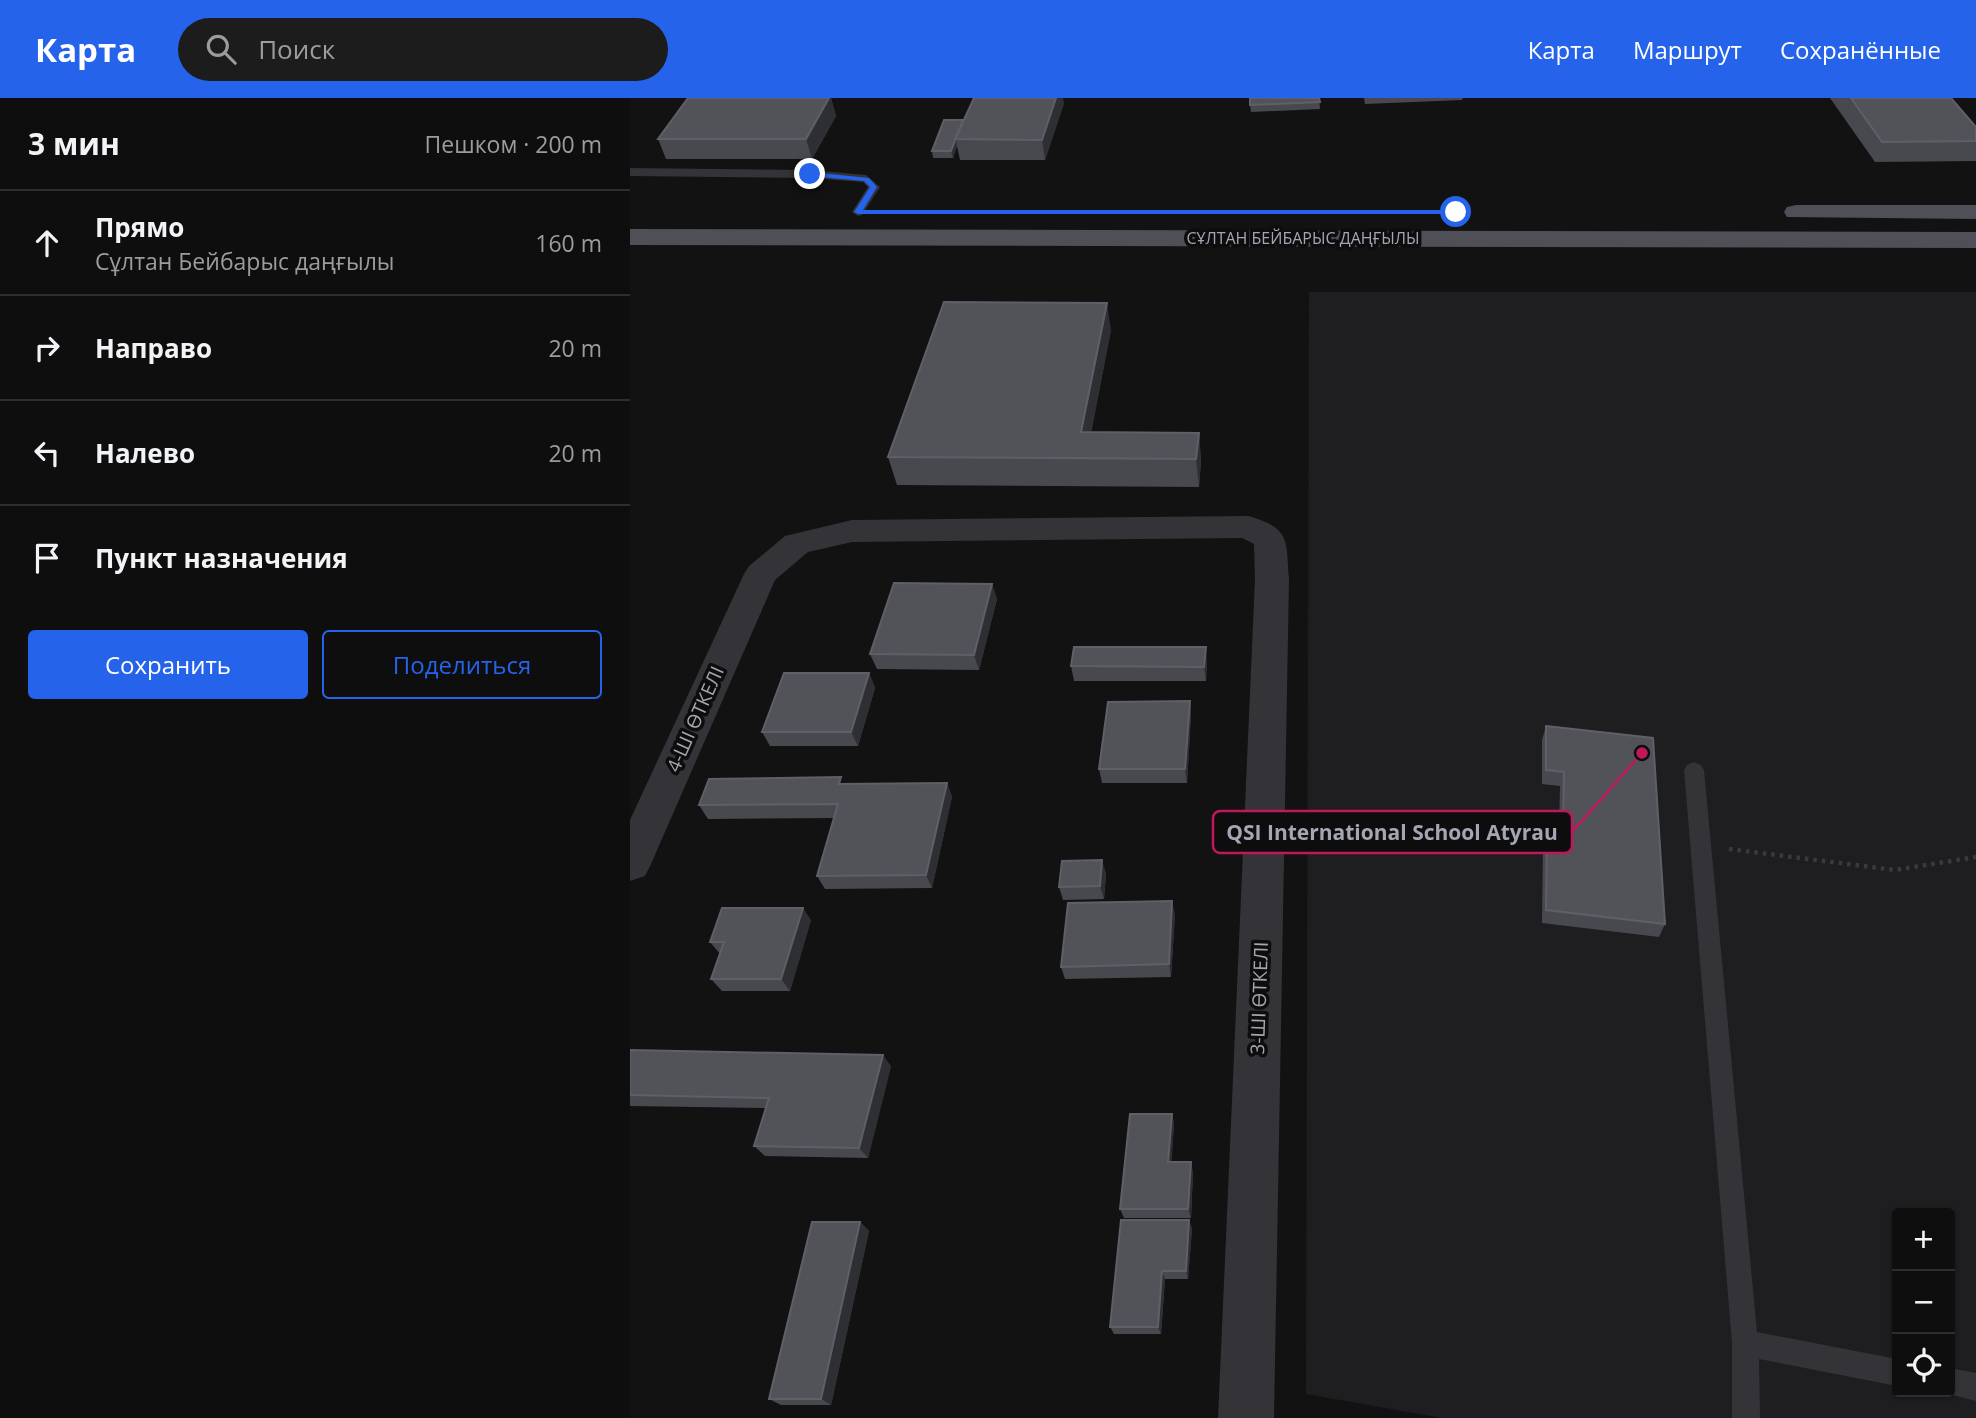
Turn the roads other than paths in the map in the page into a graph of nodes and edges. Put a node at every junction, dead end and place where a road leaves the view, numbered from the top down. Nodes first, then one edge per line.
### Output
1 (630, 172) edge
2 (831, 212) dead end
3 (858, 212) junction
4 (886, 212) dead end
5 (1771, 212) dead end
6 (1976, 212) edge
7 (630, 237) edge
8 (1976, 240) edge
9 (761, 574) joint
10 (1694, 770) dead end
11 (630, 864) edge
12 (1745, 1343) junction
13 (1892, 1371) edge
14 (1955, 1383) edge
15 (1976, 1387) edge
16 (1246, 1418) edge
17 (1746, 1418) edge

1 - 3 lane
2 - 3 main road
3 - 4 main road
5 - 6 main road
7 - 8 main road, СҰЛТАН БЕЙБАРЫС ДАҢҒЫЛЫ
9 - 11 street, 4-ШІ ӨТКЕЛІ
9 - 16 street, 3-ШІ ӨТКЕЛІ
10 - 12 lane
12 - 13 lane
12 - 17 lane
14 - 15 lane

